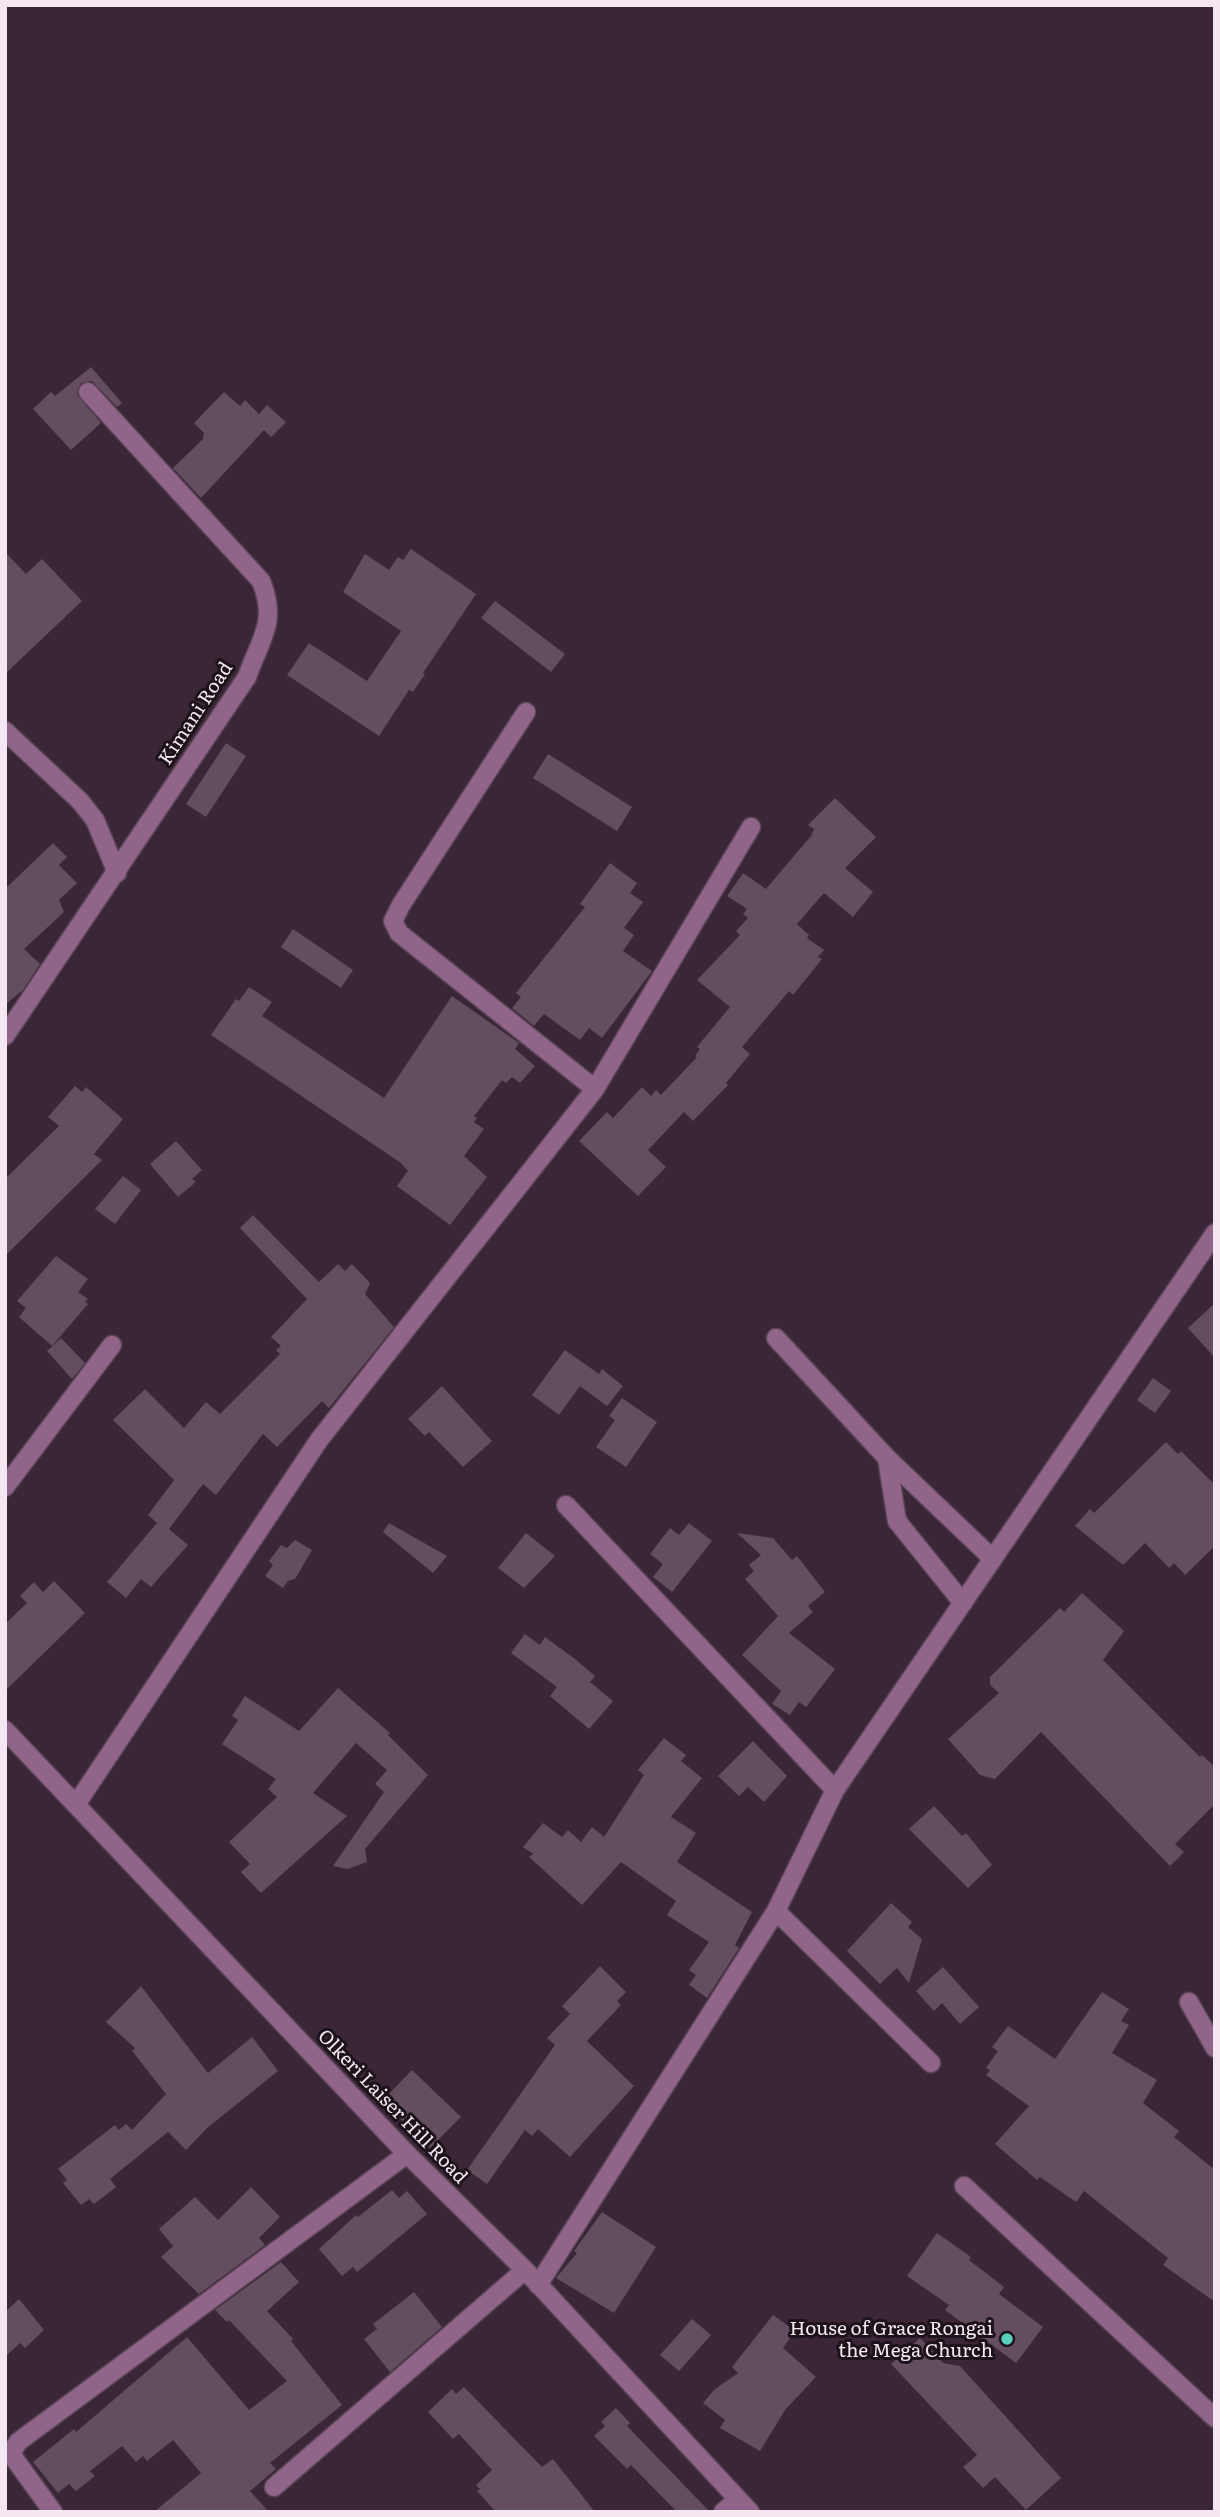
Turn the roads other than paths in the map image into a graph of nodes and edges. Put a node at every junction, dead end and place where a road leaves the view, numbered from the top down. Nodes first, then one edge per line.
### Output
1 (89, 392) dead end
2 (526, 712) dead end
3 (5, 731) edge
4 (751, 827) dead end
5 (117, 873) junction
6 (5, 1036) edge
7 (595, 1089) junction
8 (1215, 1233) edge
9 (776, 1338) dead end
10 (112, 1345) dead end
11 (887, 1458) junction
12 (5, 1487) edge
13 (566, 1505) dead end
14 (993, 1559) junction
15 (964, 1603) junction
16 (6, 1732) edge
17 (835, 1790) junction
18 (77, 1803) junction
19 (776, 1911) junction
20 (1189, 2002) dead end
21 (1215, 2048) edge
22 (931, 2063) dead end
23 (407, 2154) junction
24 (964, 2186) dead end
25 (525, 2270) junction
26 (538, 2285) junction
27 (1215, 2417) edge
28 (274, 2487) dead end
29 (744, 2505) edge
30 (54, 2511) edge
31 (723, 2512) edge

1 - 5 street, Kimani Road
2 - 7 street
3 - 5 street
4 - 7 street
5 - 6 street, Kimani Road
7 - 18 street
8 - 14 street
9 - 11 street
10 - 12 street
11 - 14 street
11 - 15 street
13 - 17 street
14 - 15 street
15 - 17 street
16 - 18 street, Olkeri Laiser Hill Road
17 - 19 street
18 - 23 street, Olkeri Laiser Hill Road
19 - 22 street
19 - 26 street
20 - 21 street
23 - 25 street, Olkeri Laiser Hill Road
23 - 30 street
24 - 27 street
25 - 26 street, Olkeri Laiser Hill Road
25 - 28 street
26 - 29 street, Olkeri Laiser Hill Road
29 - 31 street

